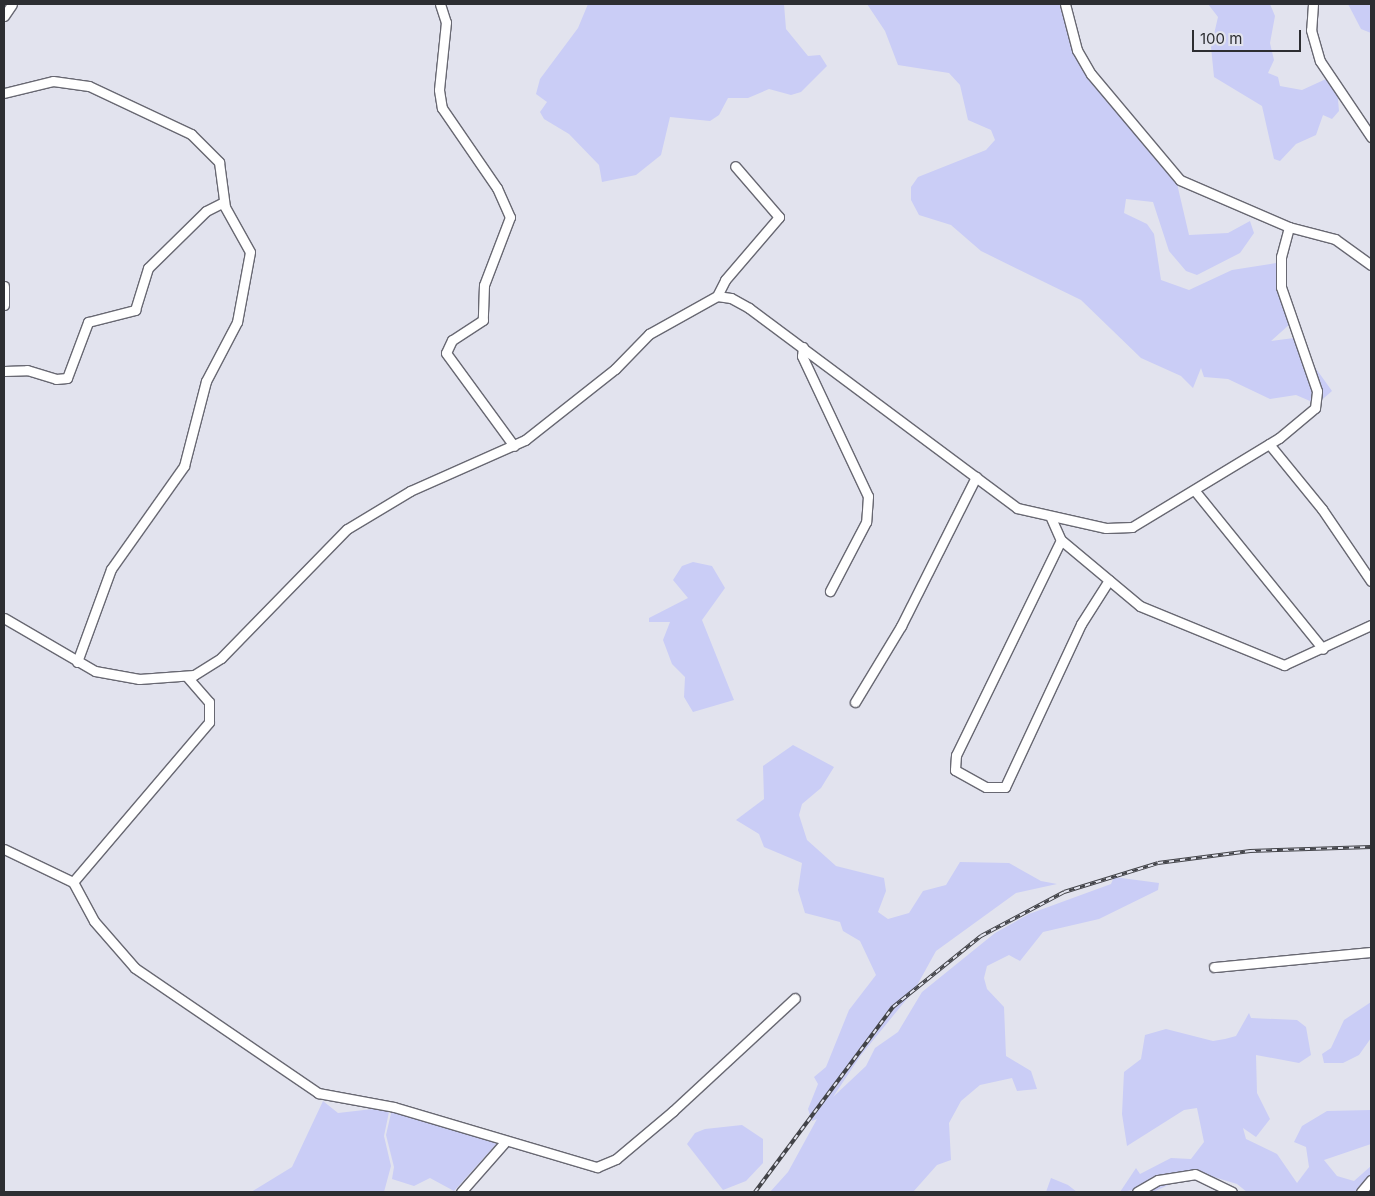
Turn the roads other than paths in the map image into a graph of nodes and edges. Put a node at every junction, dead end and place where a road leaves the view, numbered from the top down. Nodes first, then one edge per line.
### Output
1 (12, 4) edge
2 (440, 4) edge
3 (1065, 4) edge
4 (1313, 4) edge
5 (4, 16) edge
6 (4, 93) edge
7 (1371, 136) edge
8 (735, 166) dead end
9 (224, 202) junction
10 (1289, 226) junction
11 (1371, 265) edge
12 (4, 286) edge
13 (717, 296) junction
14 (4, 305) edge
15 (802, 347) junction
16 (4, 371) edge
17 (1269, 444) junction
18 (514, 446) junction
19 (976, 477) junction
20 (1195, 491) junction
21 (1051, 518) junction
22 (1061, 540) junction
23 (1109, 580) junction
24 (1371, 581) edge
25 (830, 591) dead end
26 (4, 618) edge
27 (1371, 625) edge
28 (1323, 649) junction
29 (77, 662) junction
30 (187, 677) junction
31 (854, 702) dead end
32 (4, 848) edge
33 (73, 882) junction
34 (1371, 952) edge
35 (1214, 967) dead end
36 (794, 998) dead end
37 (504, 1143) dead end
38 (1371, 1180) edge
39 (461, 1192) edge
40 (1138, 1192) edge
41 (1232, 1192) edge
42 (1361, 1192) edge

1 - 5 street
2 - 18 street
3 - 10 street
4 - 7 street
6 - 9 street
8 - 13 street
9 - 16 street
9 - 29 street
10 - 11 street
10 - 17 street
12 - 14 street
13 - 15 street
13 - 18 street
15 - 19 street
15 - 25 street
17 - 20 street
17 - 24 street
18 - 30 street
19 - 21 street
19 - 31 street
20 - 21 street
20 - 28 street
21 - 22 street
22 - 23 street
22 - 23 street
23 - 28 street
26 - 29 street
27 - 28 street
29 - 30 street
30 - 33 street
32 - 33 street
33 - 36 street
34 - 35 street
37 - 39 street
38 - 42 street
40 - 41 street

